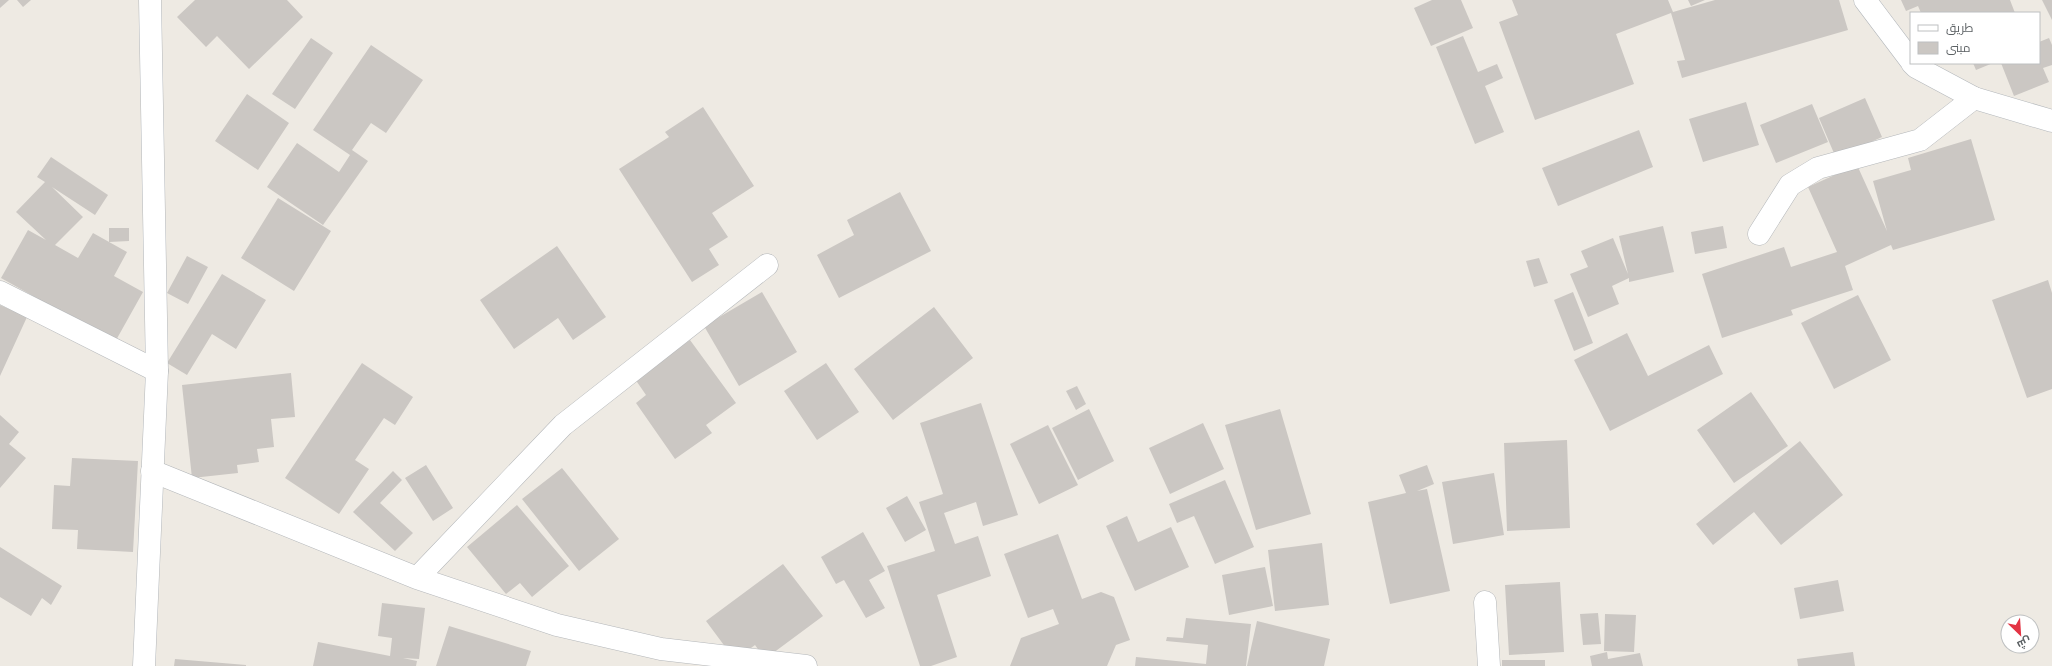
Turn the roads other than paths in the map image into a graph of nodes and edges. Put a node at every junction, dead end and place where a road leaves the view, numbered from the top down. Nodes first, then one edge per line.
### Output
1 (150, 0) edge
2 (1865, 0) edge
3 (1910, 59) edge
4 (1913, 64) edge
5 (1974, 98) junction
6 (2052, 121) edge
7 (1759, 234) dead end
8 (767, 265) dead end
9 (0, 292) edge
10 (157, 371) junction
11 (152, 471) junction
12 (417, 578) junction
13 (1485, 602) dead end
14 (144, 666) edge
15 (806, 666) edge
16 (1489, 666) edge

1 - 10 street
2 - 3 street
4 - 5 street
5 - 6 street
5 - 7 street
8 - 12 street
9 - 10 street
10 - 11 street
11 - 12 street
11 - 14 street
12 - 15 street
13 - 16 street

